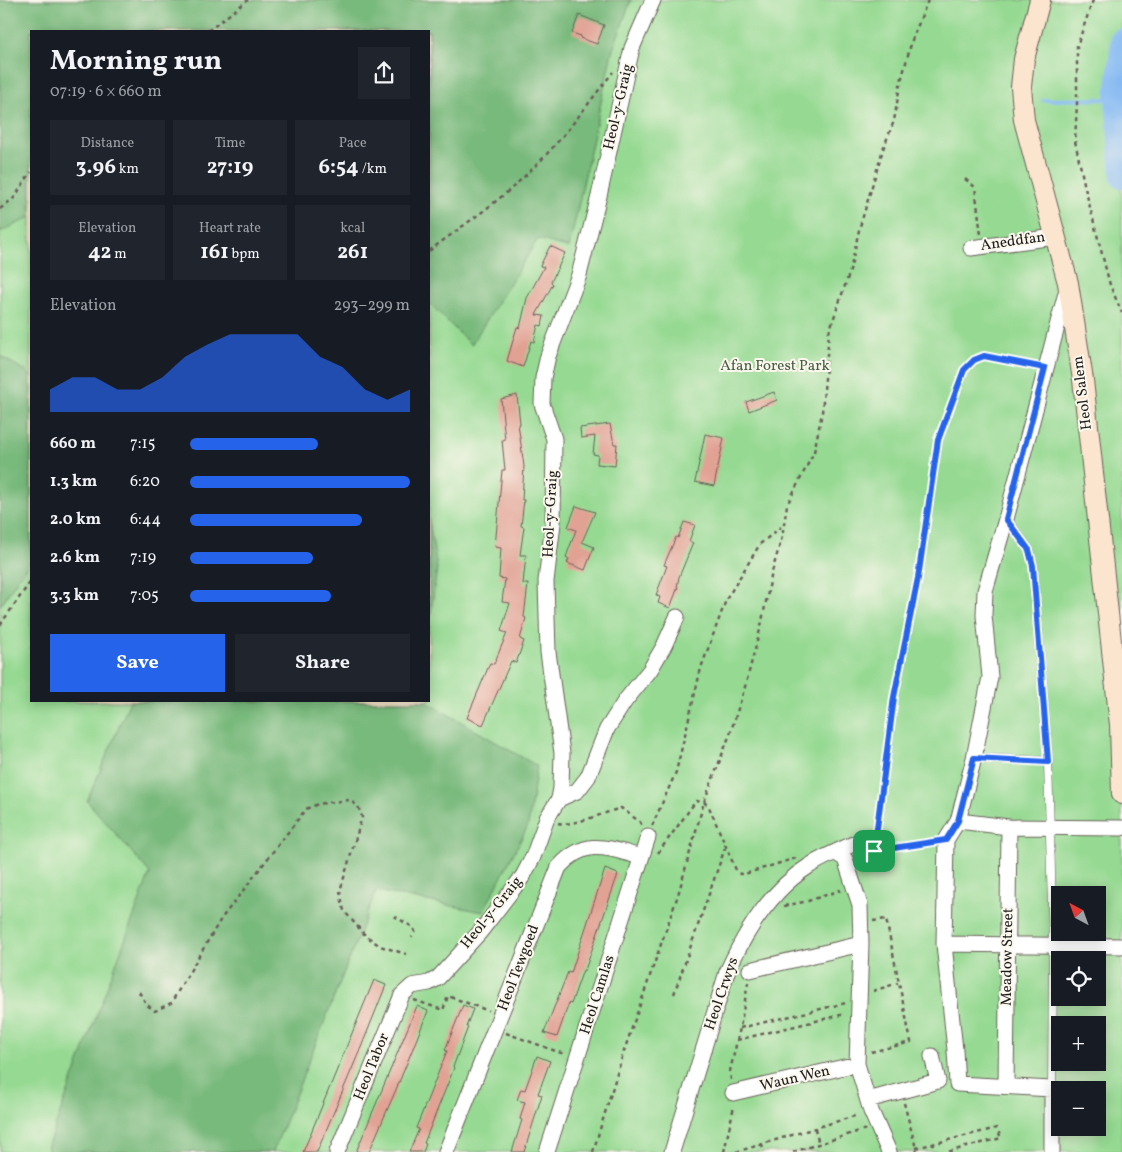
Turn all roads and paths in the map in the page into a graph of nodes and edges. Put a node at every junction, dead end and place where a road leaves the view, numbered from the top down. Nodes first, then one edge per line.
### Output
1 (248, 0) edge
2 (653, 0) edge
3 (928, 0) edge
4 (1040, 0) edge
5 (1093, 0) edge
6 (209, 30) edge
7 (617, 66) dead end
8 (30, 174) edge
9 (965, 179) dead end
10 (0, 209) edge
11 (1055, 237) junction
12 (977, 247) joint
13 (430, 250) edge
14 (1068, 283) junction
15 (1122, 313) edge
16 (1045, 368) junction
17 (1006, 519) junction
18 (781, 527) dead end
19 (30, 582) edge
20 (677, 617) dead end
21 (0, 626) edge
22 (974, 758) junction
23 (1048, 762) junction
24 (1122, 794) edge
25 (559, 799) junction
26 (704, 802) junction
27 (547, 818) junction
28 (958, 821) junction
29 (1009, 827) junction
30 (1050, 828) junction
31 (1122, 828) edge
32 (873, 834) joint
33 (648, 837) junction
34 (946, 840) junction
35 (725, 847) junction
36 (840, 856) junction
37 (797, 858) dead end
38 (639, 863) junction
39 (854, 885) junction
40 (782, 906) dead end
41 (394, 916) dead end
42 (886, 919) dead end
43 (412, 937) dead end
44 (861, 944) junction
45 (944, 944) junction
46 (1008, 945) junction
47 (1053, 946) junction
48 (1122, 946) edge
49 (406, 954) dead end
50 (749, 974) joint
51 (898, 984) junction
52 (407, 990) junction
53 (139, 992) dead end
54 (674, 994) dead end
55 (859, 1002) junction
56 (498, 1022) junction
57 (740, 1028) junction
58 (737, 1040) junction
59 (932, 1056) dead end
60 (578, 1058) junction
61 (857, 1060) junction
62 (1052, 1081) edge
63 (1006, 1086) junction
64 (1051, 1089) edge
65 (901, 1091) junction
66 (733, 1093) junction
67 (872, 1112) junction
68 (815, 1129) junction
69 (1052, 1136) edge
70 (762, 1144) junction
71 (819, 1144) junction
72 (917, 1150) edge
73 (338, 1152) edge
74 (446, 1152) edge
75 (547, 1152) edge
76 (593, 1152) edge
77 (672, 1152) edge
78 (724, 1152) edge
79 (736, 1152) edge
80 (764, 1152) edge
81 (793, 1152) edge
82 (889, 1152) edge
83 (947, 1152) edge
84 (1052, 1152) edge

1 - 6 path
2 - 25 street, Heol-y-Graig
3 - 26 path
4 - 11 main road, Heol Salem
5 - 15 path
7 - 13 path
8 - 10 path
9 - 12 path
11 - 12 street, Aneddfan
11 - 14 main road, Heol Salem
14 - 16 street
14 - 24 main road, Heol Salem
16 - 17 street
16 - 32 path
17 - 22 street
17 - 23 lane
18 - 33 path
19 - 21 path
20 - 25 street
22 - 23 lane
22 - 28 street
23 - 30 lane
25 - 27 street, Heol-y-Graig
26 - 35 path
26 - 38 path
26 - 76 path
27 - 33 path
27 - 52 street, Heol-y-Graig
28 - 29 street
28 - 34 street
29 - 30 street
29 - 46 street, Meadow Street
30 - 31 street
30 - 47 lane
32 - 36 street, Heol Crwys
33 - 38 street, Heol Camlas
34 - 36 path
34 - 45 street
35 - 37 path
35 - 54 path
36 - 39 street
36 - 77 street, Heol Crwys
38 - 56 street, Heol Tewgoed
38 - 60 street, Heol Camlas
39 - 40 path
39 - 44 street
41 - 43 path
42 - 51 path
44 - 50 street
44 - 55 street
45 - 46 street
45 - 63 street
46 - 47 street
46 - 63 street, Meadow Street
47 - 48 street
47 - 62 lane
49 - 53 path
50 - 57 path
51 - 55 path
51 - 61 path
52 - 56 path
52 - 73 street, Heol Tabor
55 - 57 path
55 - 58 path
55 - 61 street
56 - 60 path
56 - 74 street, Heol Tewgoed
57 - 58 path
58 - 66 path
59 - 65 street
60 - 75 street, Heol Camlas
61 - 66 street, Waun Wen
61 - 67 street
63 - 64 street
65 - 67 street
65 - 72 path
66 - 78 path
67 - 68 path
67 - 71 path
67 - 82 street
68 - 70 path
68 - 71 path
69 - 84 street
70 - 79 path
70 - 80 path
71 - 81 path
72 - 83 path

